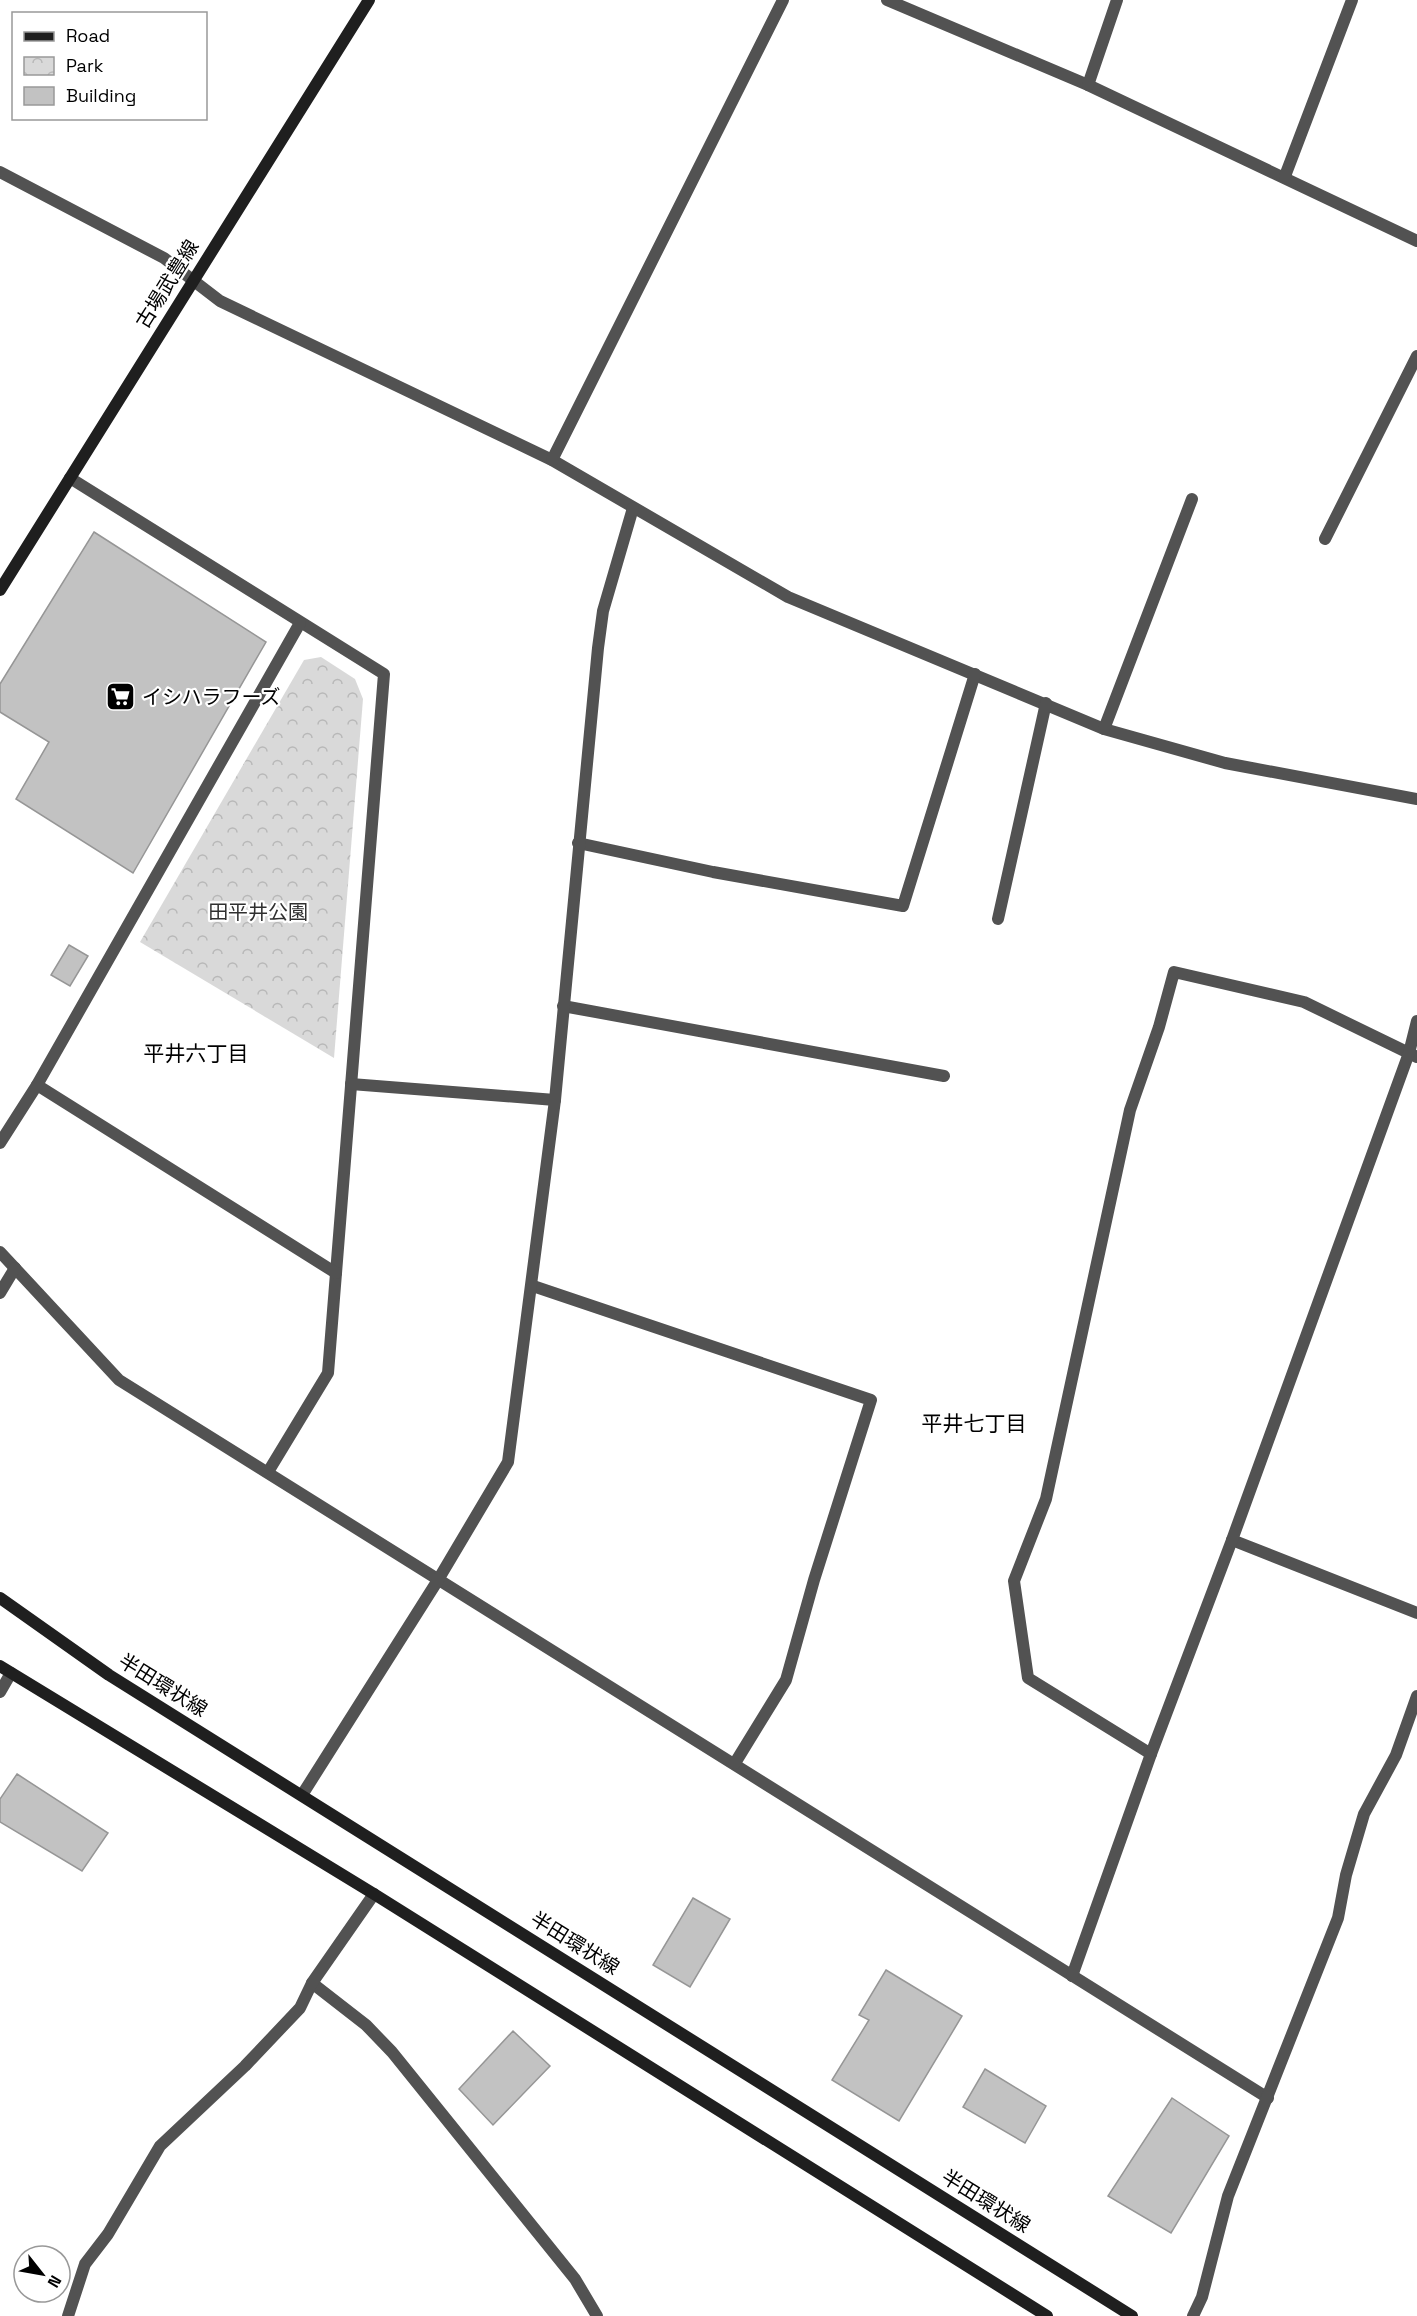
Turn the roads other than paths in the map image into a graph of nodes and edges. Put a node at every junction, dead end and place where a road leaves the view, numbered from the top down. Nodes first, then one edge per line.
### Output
1 (369, 0) edge
2 (783, 0) edge
3 (887, 0) edge
4 (1117, 0) edge
5 (1352, 0) edge
6 (1088, 85) junction
7 (0, 172) edge
8 (1285, 176) junction
9 (1417, 241) edge
10 (192, 279) junction
11 (1417, 356) edge
12 (552, 459) junction
13 (70, 478) junction
14 (1192, 499) dead end
15 (633, 508) junction
16 (1325, 539) dead end
17 (0, 590) edge
18 (300, 623) junction
19 (975, 674) junction
20 (1046, 703) junction
21 (1104, 729) junction
22 (1417, 799) edge
23 (578, 843) junction
24 (998, 919) dead end
25 (563, 1006) junction
26 (1417, 1021) edge
27 (1413, 1055) edge
28 (944, 1076) dead end
29 (351, 1084) junction
30 (37, 1085) junction
31 (555, 1100) junction
32 (0, 1143) edge
33 (0, 1252) edge
34 (15, 1268) junction
35 (336, 1273) junction
36 (533, 1286) junction
37 (0, 1293) edge
38 (268, 1472) junction
39 (1232, 1540) junction
40 (438, 1580) junction
41 (0, 1598) edge
42 (1417, 1613) edge
43 (0, 1666) edge
44 (11, 1673) junction
45 (0, 1692) edge
46 (1417, 1696) edge
47 (1151, 1754) junction
48 (735, 1763) junction
49 (302, 1796) junction
50 (374, 1894) junction
51 (1072, 1976) junction
52 (312, 1983) junction
53 (1268, 2098) junction
54 (68, 2316) edge
55 (597, 2316) edge
56 (1047, 2316) edge
57 (1132, 2316) edge
58 (1193, 2316) edge

1 - 10 main road, 古場武豊線
2 - 12 street
3 - 6 street
4 - 6 street
5 - 8 street
6 - 8 street
7 - 10 street
8 - 9 street
10 - 12 street
10 - 13 main road, 古場武豊線
11 - 16 street
12 - 15 street
13 - 17 main road, 古場武豊線
13 - 18 street
14 - 21 street
15 - 19 street
15 - 23 street
18 - 29 street
18 - 30 street
19 - 20 street
19 - 23 street
20 - 21 street
20 - 24 street
21 - 22 street
23 - 25 street
25 - 28 street
25 - 31 street
26 - 27 street
27 - 39 street
27 - 47 street
29 - 31 street
29 - 35 street
30 - 32 street
30 - 35 street
31 - 36 street
33 - 34 street
34 - 37 street
34 - 38 street
35 - 38 street
36 - 40 street
36 - 48 street
38 - 40 street
39 - 42 street
39 - 47 street
40 - 48 street
40 - 49 street
41 - 49 main road, 半田環状線
43 - 44 main road
44 - 45 street
44 - 50 main road
46 - 53 street
47 - 51 street
48 - 51 street
49 - 57 main road, 半田環状線
50 - 52 street
50 - 56 main road
51 - 53 street
52 - 54 street
52 - 55 street
53 - 58 street

